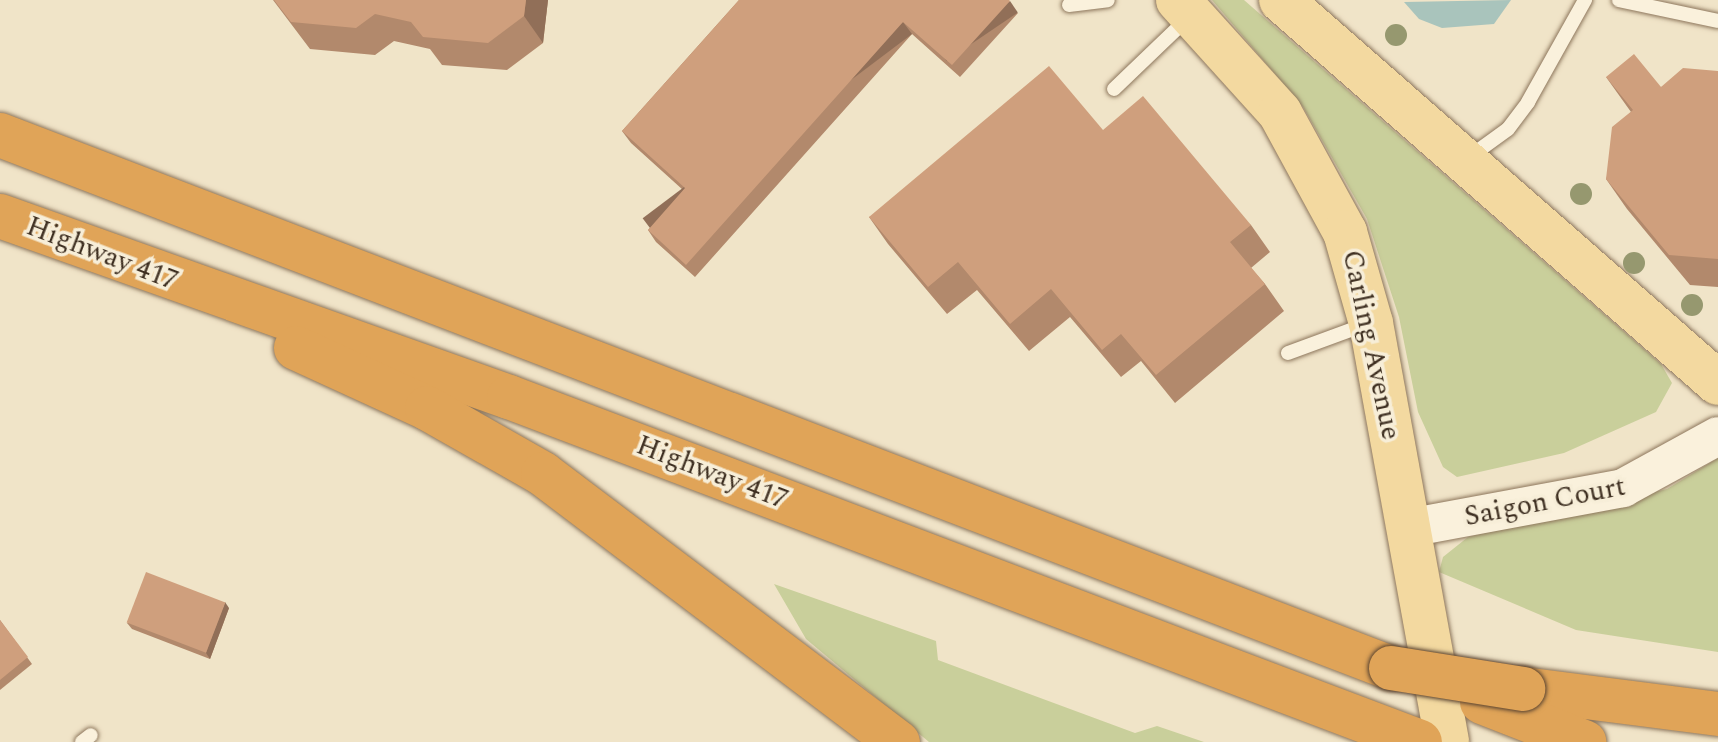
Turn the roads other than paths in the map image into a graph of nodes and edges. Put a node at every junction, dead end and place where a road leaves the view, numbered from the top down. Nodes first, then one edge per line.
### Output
1 (1108, 0) edge
2 (1281, 0) edge
3 (1585, 0) edge
4 (1619, 0) edge
5 (1069, 5) dead end
6 (1662, 5) edge
7 (1185, 7) edge
8 (1718, 21) edge
9 (1114, 89) dead end
10 (0, 135) edge
11 (1462, 162) junction
12 (0, 216) edge
13 (244, 307) junction
14 (1371, 323) junction
15 (1288, 353) dead end
16 (1718, 383) edge
17 (1718, 436) edge
18 (1408, 528) junction
19 (1391, 668) junction
20 (1718, 714) edge
21 (1425, 740) edge
22 (898, 742) edge
23 (1584, 742) edge

1 - 5 lane
2 - 11 main road
3 - 11 lane
4 - 6 lane
6 - 8 lane
7 - 9 lane
7 - 14 main road, Carling Avenue
10 - 19 highway
11 - 16 main road
12 - 13 highway, Highway 417
13 - 21 highway, Highway 417
13 - 22 highway
14 - 15 lane
14 - 18 main road, Carling Avenue
17 - 18 street, Saigon Court
18 - 21 main road, Carling Avenue
19 - 20 highway, bridge
19 - 23 highway, bridge

